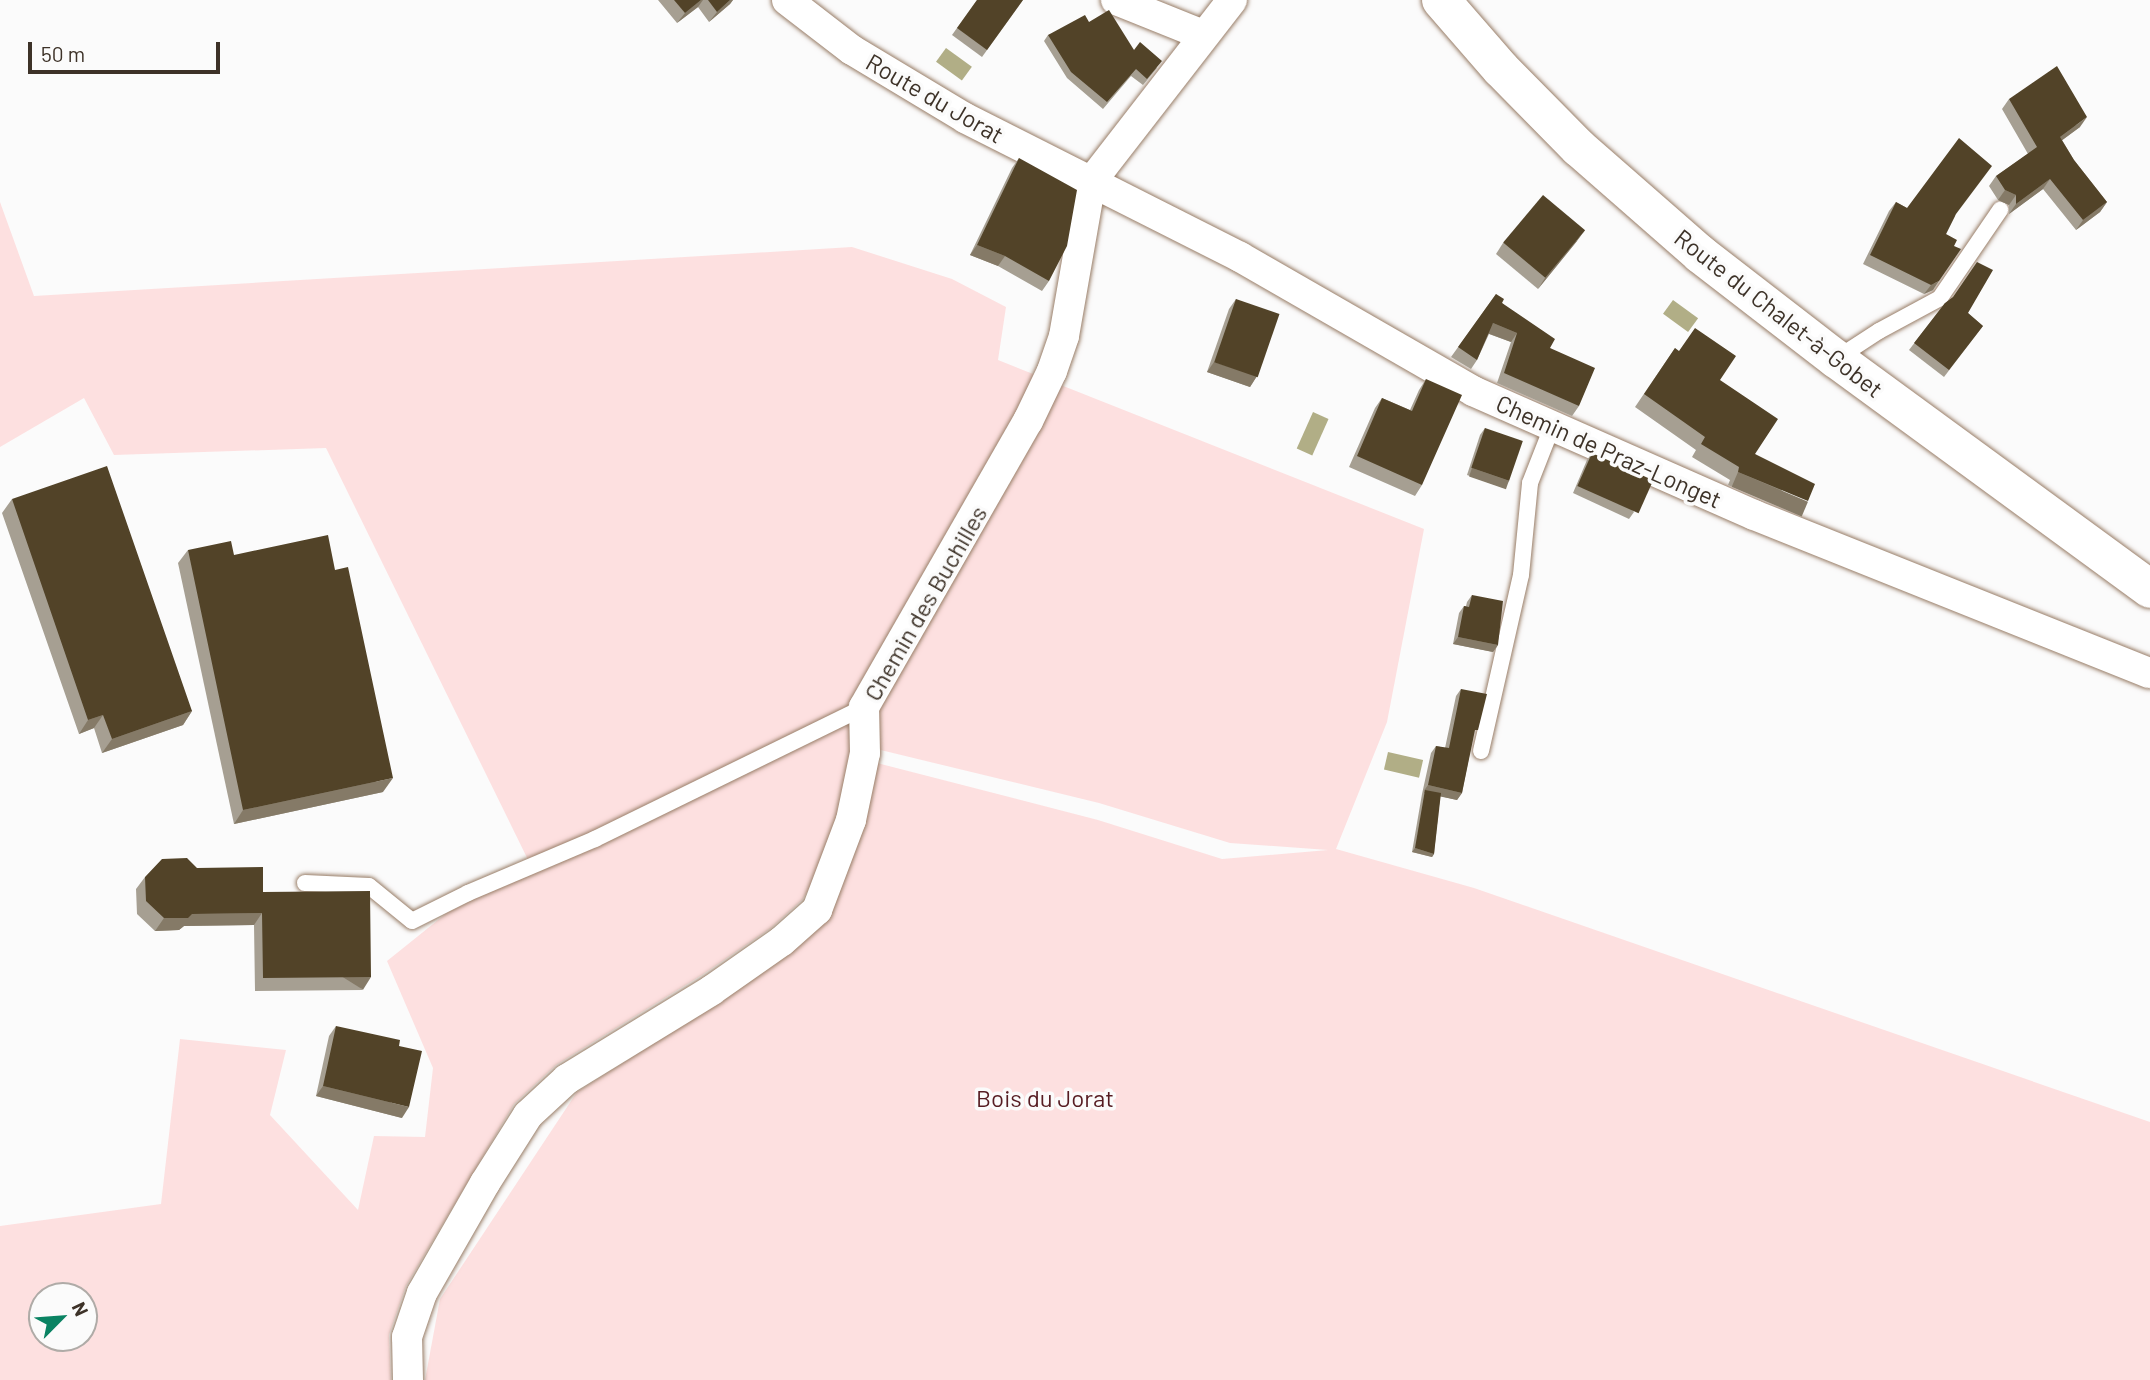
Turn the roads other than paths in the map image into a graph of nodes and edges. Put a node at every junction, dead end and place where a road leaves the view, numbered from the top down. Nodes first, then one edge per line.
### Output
1 (787, 0) edge
2 (1116, 0) edge
3 (1232, 0) edge
4 (1441, 0) edge
5 (1203, 35) junction
6 (1091, 182) junction
7 (2000, 210) dead end
8 (1836, 359) junction
9 (1552, 426) junction
10 (2150, 589) edge
11 (2150, 673) edge
12 (864, 707) junction
13 (1481, 751) dead end
14 (305, 883) dead end
15 (408, 1380) edge

1 - 6 street, Route du Jorat
2 - 5 street
3 - 5 street, Chemin des Buchilles
4 - 8 main road, Route du Chalet-à-Gobet
5 - 6 street, Chemin des Buchilles
6 - 9 street, Chemin de Praz-Longet
6 - 12 street, Chemin des Buchilles
7 - 8 lane
8 - 10 main road, Route du Chalet-à-Gobet
9 - 11 street, Chemin de Praz-Longet
9 - 13 lane
12 - 14 lane
12 - 15 street, Chemin des Buchilles

